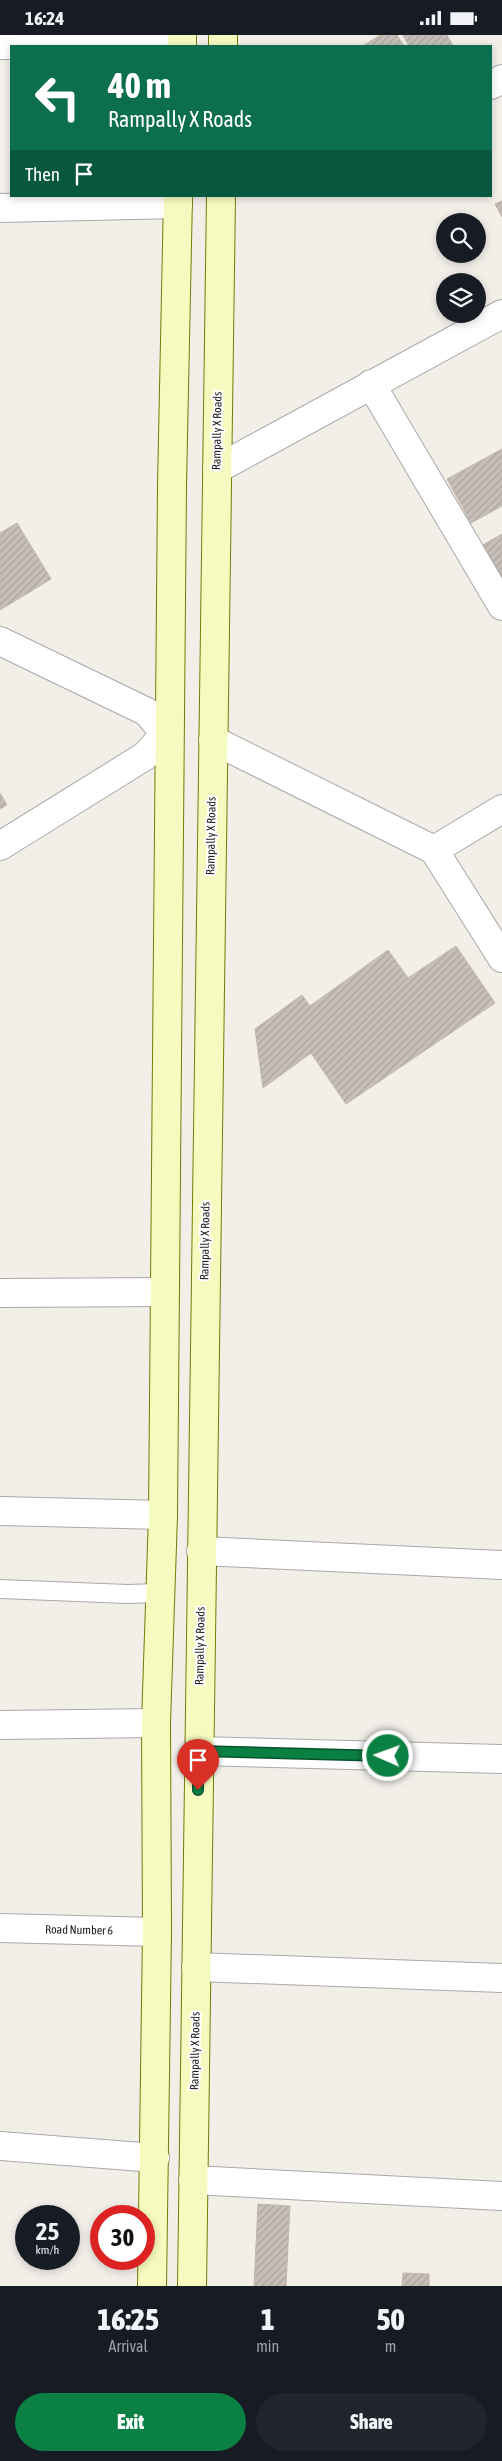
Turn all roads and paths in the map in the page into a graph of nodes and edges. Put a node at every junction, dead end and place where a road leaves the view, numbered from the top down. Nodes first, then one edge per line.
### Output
1 (221, 197) edge
2 (178, 200) edge
3 (0, 208) edge
4 (502, 314) edge
5 (371, 384) junction
6 (217, 469) junction
7 (502, 606) edge
8 (0, 641) edge
9 (168, 735) junction
10 (213, 740) junction
11 (502, 809) edge
12 (0, 846) edge
13 (434, 850) junction
14 (502, 958) edge
15 (164, 1292) junction
16 (0, 1293) edge
17 (0, 1511) edge
18 (163, 1515) junction
19 (201, 1551) junction
20 (502, 1565) edge
21 (0, 1589) edge
22 (159, 1593) junction
23 (156, 1723) junction
24 (0, 1725) edge
25 (198, 1751) junction
26 (502, 1759) edge
27 (0, 1928) edge
28 (157, 1932) junction
29 (196, 1967) junction
30 (502, 1978) edge
31 (0, 2146) edge
32 (154, 2158) junction
33 (193, 2180) junction
34 (502, 2196) edge
35 (150, 2285) edge
36 (192, 2286) edge

1 - 6 main road, Rampally X Roads
2 - 3 street
2 - 9 main road
4 - 5 street
5 - 6 street
5 - 7 street
6 - 10 main road, Rampally X Roads
8 - 9 street
9 - 12 street
9 - 15 main road
10 - 13 street
10 - 19 main road, Rampally X Roads
11 - 13 street
13 - 14 street
15 - 16 street
15 - 18 main road
17 - 18 street
18 - 22 main road
19 - 20 street
19 - 25 main road, Rampally X Roads
21 - 22 lane
22 - 23 main road
23 - 24 street
23 - 28 main road
25 - 26 street
25 - 29 main road, Rampally X Roads
27 - 28 street, Road Number 6
28 - 32 main road
29 - 30 street
29 - 33 main road, Rampally X Roads
31 - 32 street
32 - 35 main road
33 - 34 street
33 - 36 main road, Rampally X Roads

